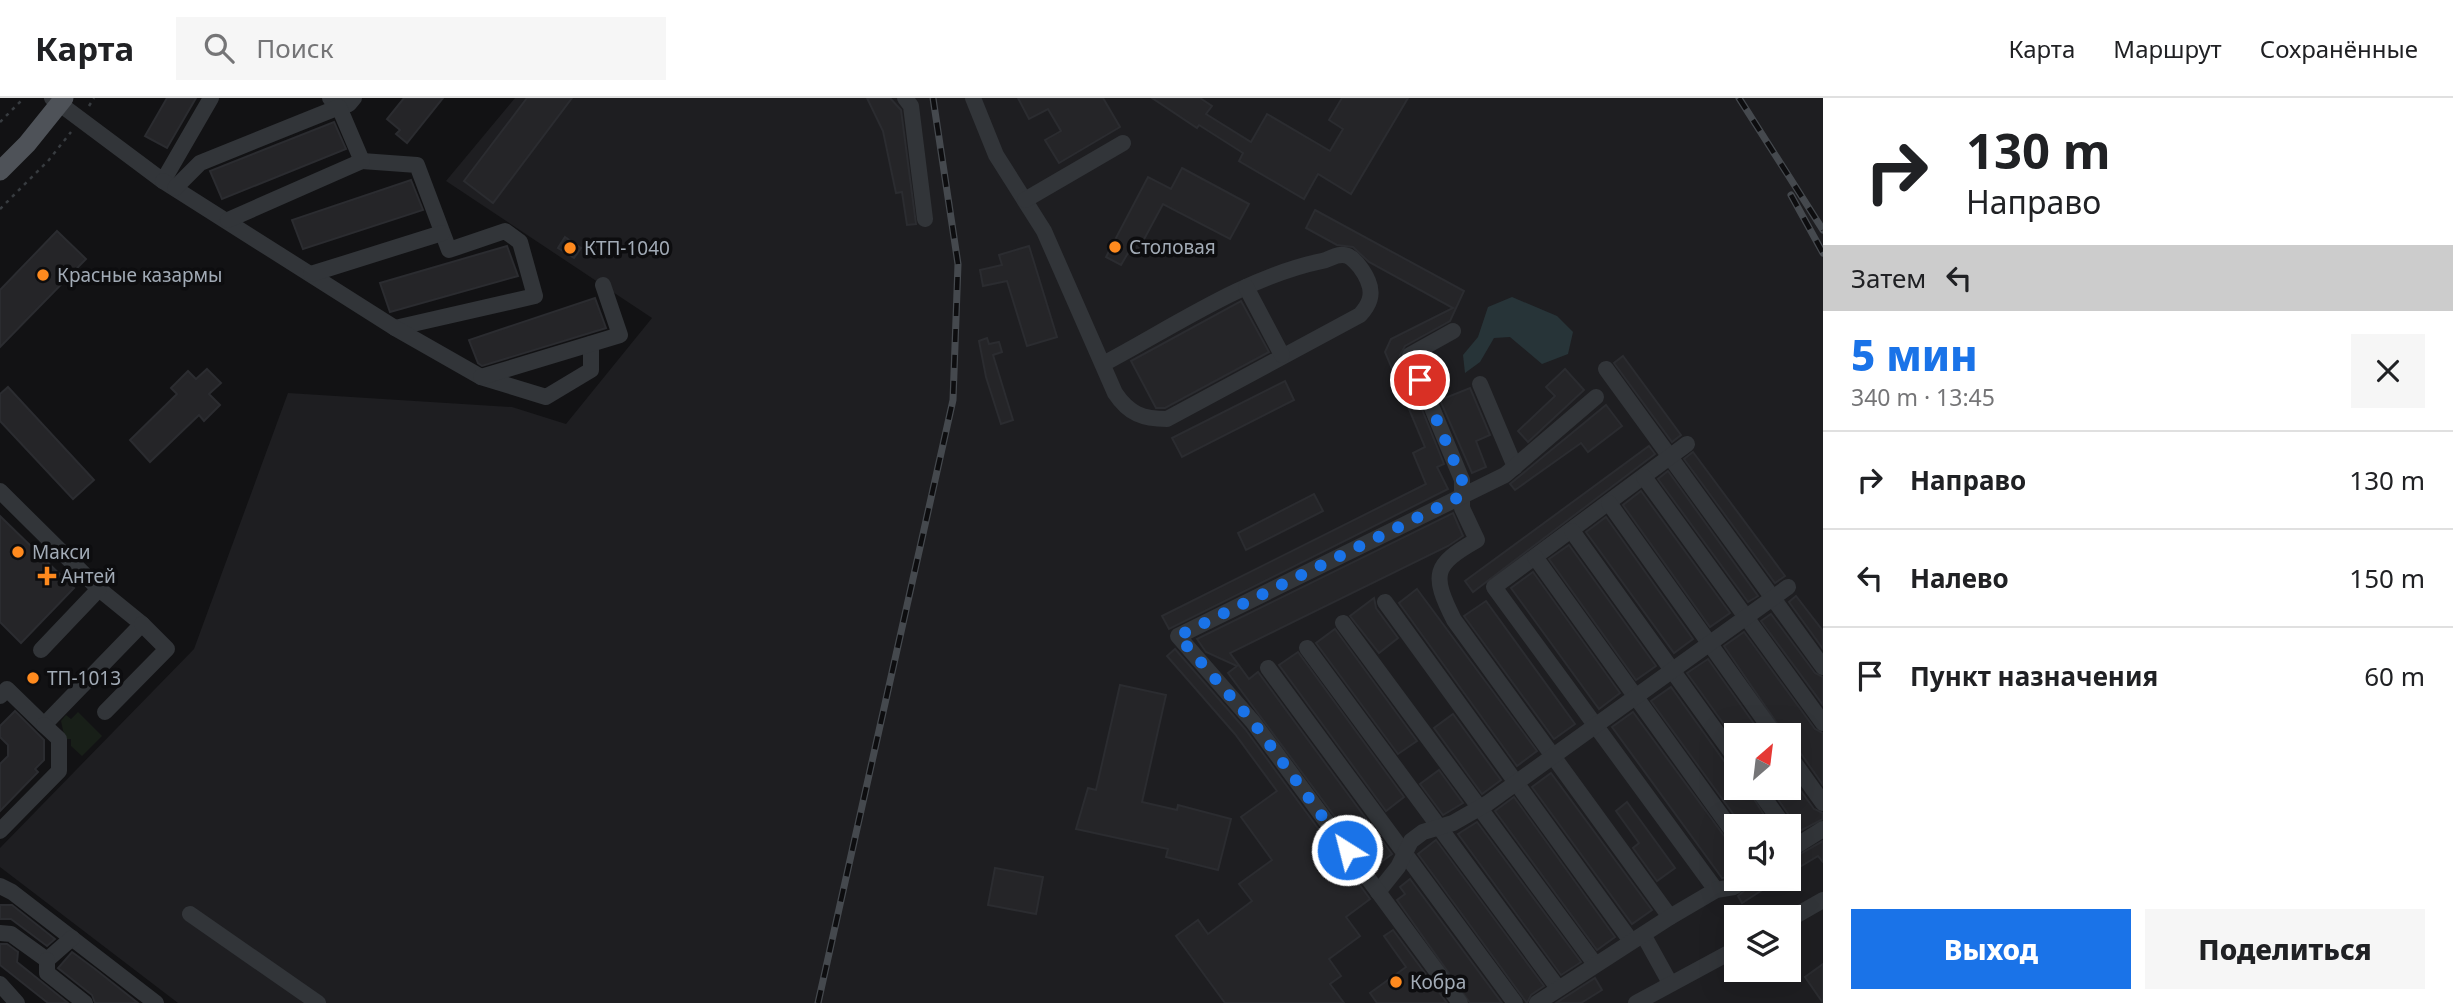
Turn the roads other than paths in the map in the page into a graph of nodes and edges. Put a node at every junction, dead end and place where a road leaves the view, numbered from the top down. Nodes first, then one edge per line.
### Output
1 (211, 98) edge
2 (354, 98) edge
3 (905, 98) edge
4 (973, 98) edge
5 (58, 100) edge
6 (335, 103) edge
7 (1123, 142) dead end
8 (362, 161) junction
9 (0, 172) edge
10 (169, 184) junction
11 (1025, 200) junction
12 (925, 219) dead end
13 (228, 220) junction
14 (442, 233) junction
15 (311, 274) junction
16 (603, 285) dead end
17 (1246, 287) junction
18 (395, 328) junction
19 (1453, 331) dead end
20 (591, 344) junction
21 (1282, 355) junction
22 (1103, 364) junction
23 (1606, 369) dead end
24 (481, 377) junction
25 (1480, 384) dead end
26 (1596, 397) dead end
27 (1687, 444) dead end
28 (1670, 458) junction
29 (1515, 467) junction
30 (1644, 477) junction
31 (0, 491) edge
32 (1461, 496) junction
33 (1609, 503) junction
34 (1572, 531) junction
35 (1535, 558) junction
36 (1788, 587) dead end
37 (99, 589) junction
38 (1773, 599) junction
39 (1385, 602) dead end
40 (1746, 617) junction
41 (1343, 623) dead end
42 (142, 624) junction
43 (1709, 644) junction
44 (1307, 648) dead end
45 (41, 650) dead end
46 (1823, 667) edge
47 (1268, 668) dead end
48 (1672, 670) junction
49 (2, 689) edge
50 (1635, 697) junction
51 (105, 712) dead end
52 (1765, 723) edge
53 (1823, 723) edge
54 (44, 724) junction
55 (1595, 725) junction
56 (1724, 742) edge
57 (1552, 756) junction
58 (1801, 772) edge
59 (1516, 782) junction
60 (1823, 803) edge
61 (1478, 807) junction
62 (1724, 819) edge
63 (1439, 827) junction
64 (1823, 829) edge
65 (0, 831) edge
66 (1801, 839) edge
67 (1404, 854) junction
68 (0, 886) edge
69 (1724, 889) edge
70 (1716, 890) junction
71 (1378, 892) junction
72 (1823, 900) edge
73 (1801, 913) edge
74 (190, 914) dead end
75 (1670, 917) junction
76 (0, 933) edge
77 (72, 938) junction
78 (1637, 938) junction
79 (1724, 954) edge
80 (47, 960) junction
81 (1595, 964) junction
82 (1670, 983) junction
83 (0, 984) edge
84 (1558, 988) junction
85 (17, 1003) edge
86 (85, 1003) edge
87 (156, 1003) edge
88 (318, 1003) edge
89 (1460, 1003) edge
90 (1514, 1003) edge
91 (1537, 1003) edge
92 (1636, 1003) edge

1 - 10 street
2 - 6 street
3 - 12 street
4 - 11 street
5 - 9 main road
5 - 10 street
6 - 8 street
6 - 10 street
7 - 11 street
8 - 13 street
8 - 14 street
10 - 13 street
11 - 22 street
13 - 15 street
14 - 15 street
14 - 18 street
15 - 18 street
16 - 20 street
17 - 21 street
17 - 21 street
17 - 22 street
18 - 24 street
19 - 32 street
20 - 24 street
20 - 24 street
21 - 22 street
23 - 28 street
25 - 29 street
26 - 29 street
27 - 28 street
28 - 30 street
28 - 38 street
29 - 32 street
30 - 33 street
30 - 40 street
31 - 37 street
32 - 57 street
32 - 71 street
33 - 34 street
33 - 43 street
34 - 35 street
34 - 48 street
35 - 50 street
35 - 55 street
36 - 38 street
37 - 42 street
37 - 45 street
38 - 40 street
38 - 46 street
39 - 59 street
40 - 43 street
40 - 53 street
41 - 61 street
42 - 51 street
42 - 54 street
43 - 48 street
43 - 52 street
44 - 63 street
47 - 67 street
48 - 50 street
48 - 56 street
49 - 54 street
50 - 55 street
50 - 62 street
54 - 65 street
55 - 57 street
55 - 70 street
57 - 59 street
57 - 75 street
58 - 60 street
59 - 61 street
59 - 78 street
61 - 63 street
61 - 81 street
63 - 67 street
63 - 84 street
64 - 66 street
67 - 71 street
67 - 90 street
68 - 77 street
69 - 70 street
70 - 75 street
71 - 89 street
72 - 73 street
74 - 88 street
75 - 78 street
76 - 80 street
77 - 80 street
77 - 87 street
78 - 81 street
78 - 82 street
79 - 82 street
80 - 86 street
81 - 84 street
82 - 92 street
83 - 85 street
84 - 91 street

